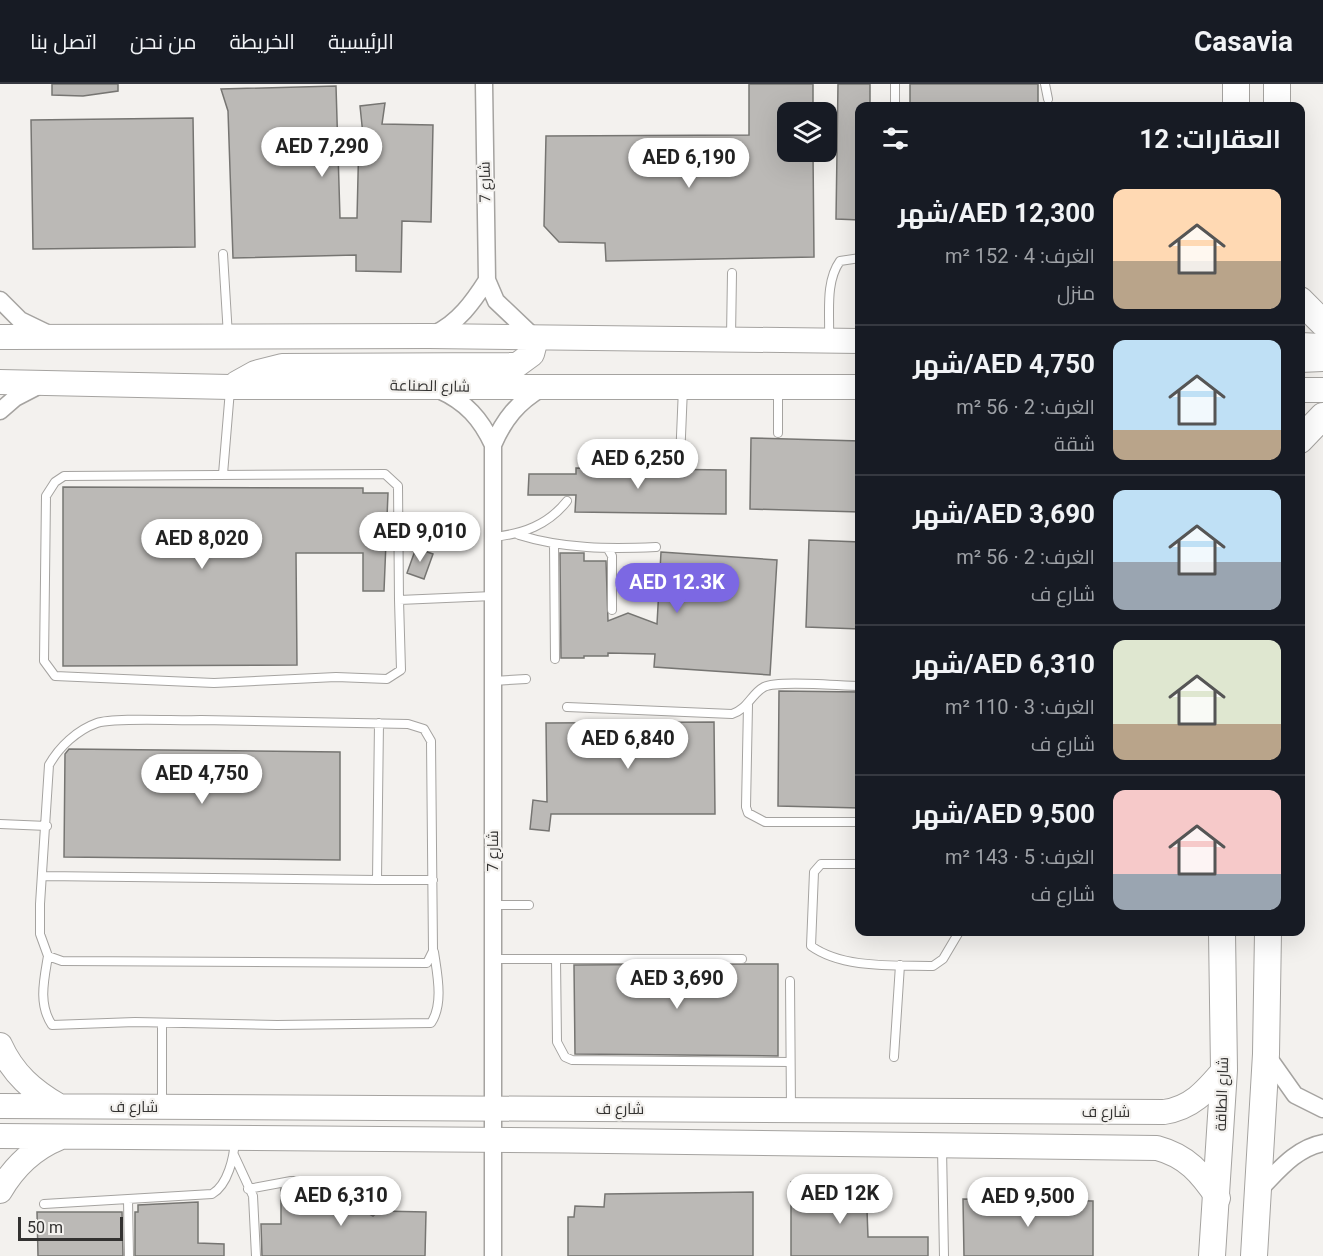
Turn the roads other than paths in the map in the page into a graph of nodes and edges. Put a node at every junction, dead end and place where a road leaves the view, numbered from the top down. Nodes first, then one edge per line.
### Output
1 (484, 84) edge
2 (895, 84) edge
3 (1045, 84) edge
4 (1236, 84) edge
5 (1277, 84) edge
6 (1048, 99) dead end
7 (895, 102) edge
8 (1236, 102) edge
9 (1277, 102) edge
10 (223, 254) dead end
11 (855, 259) edge
12 (732, 273) dead end
13 (487, 280) junction
14 (0, 300) edge
15 (1305, 305) edge
16 (1323, 323) edge
17 (228, 336) junction
18 (429, 336) junction
19 (0, 337) edge
20 (59, 337) junction
21 (536, 339) junction
22 (731, 340) junction
23 (830, 341) junction
24 (855, 341) edge
25 (1305, 345) edge
26 (1323, 346) edge
27 (1305, 358) edge
28 (1323, 358) edge
29 (0, 382) edge
30 (45, 382) junction
31 (420, 385) junction
32 (230, 387) junction
33 (683, 387) junction
34 (778, 387) junction
35 (855, 387) edge
36 (542, 388) junction
37 (1305, 390) edge
38 (1323, 390) edge
39 (0, 411) edge
40 (1323, 416) edge
41 (778, 433) dead end
42 (1305, 435) edge
43 (493, 445) junction
44 (680, 460) dead end
45 (223, 474) junction
46 (567, 501) dead end
47 (519, 535) junction
48 (493, 537) junction
49 (554, 544) junction
50 (656, 547) dead end
51 (608, 549) junction
52 (493, 596) junction
53 (399, 600) junction
54 (612, 610) dead end
55 (555, 659) dead end
56 (526, 680) dead end
57 (493, 681) junction
58 (855, 686) edge
59 (748, 705) junction
60 (567, 707) dead end
61 (379, 723) junction
62 (855, 822) edge
63 (0, 824) edge
64 (47, 826) junction
65 (855, 864) edge
66 (43, 876) junction
67 (377, 880) junction
68 (433, 880) junction
69 (492, 905) junction
70 (529, 905) dead end
71 (957, 936) edge
72 (1222, 936) edge
73 (1268, 936) edge
74 (433, 951) junction
75 (48, 956) junction
76 (492, 959) junction
77 (556, 959) junction
78 (742, 959) dead end
79 (900, 965) junction
80 (790, 981) dead end
81 (162, 1024) junction
82 (0, 1045) edge
83 (1266, 1054) junction
84 (894, 1057) dead end
85 (790, 1062) junction
86 (1224, 1070) junction
87 (0, 1106) edge
88 (59, 1106) junction
89 (162, 1107) junction
90 (492, 1108) junction
91 (1323, 1109) edge
92 (791, 1110) junction
93 (0, 1136) edge
94 (64, 1137) junction
95 (491, 1138) junction
96 (1323, 1143) edge
97 (942, 1144) junction
98 (235, 1147) junction
99 (248, 1189) junction
100 (1260, 1190) junction
101 (0, 1191) edge
102 (1218, 1198) junction
103 (129, 1200) junction
104 (44, 1204) dead end
105 (373, 1210) dead end
106 (129, 1256) edge
107 (256, 1256) edge
108 (493, 1256) edge
109 (944, 1256) edge
110 (1212, 1256) edge
111 (1254, 1256) edge

1 - 13 street, شارع 7
2 - 7 lane
3 - 6 lane
4 - 8 main road
5 - 9 main road
10 - 17 lane
11 - 23 lane
12 - 22 lane
13 - 18 street
13 - 21 street, شارع 7
14 - 20 street
15 - 16 main road
17 - 18 street
17 - 20 street
18 - 21 street
19 - 20 street
21 - 22 street
21 - 32 street
22 - 23 street
23 - 24 street
25 - 26 street
27 - 28 main road
29 - 30 street, شارع الصناعة
30 - 32 street, شارع الصناعة
30 - 39 street
31 - 32 street, شارع الصناعة
31 - 36 street, شارع الصناعة
31 - 43 street
32 - 45 lane
33 - 34 street, شارع الصناعة
33 - 36 street, شارع الصناعة
33 - 44 lane
34 - 35 street, شارع الصناعة
34 - 41 lane
36 - 43 street, شارع 7
37 - 38 street
40 - 42 main road
43 - 48 street, شارع 7
45 - 53 lane
45 - 53 lane
46 - 47 lane
47 - 48 lane
47 - 49 lane
48 - 52 street, شارع 7
49 - 51 lane
49 - 55 lane
50 - 51 lane
51 - 54 lane
52 - 53 lane
52 - 57 street, شارع 7
56 - 57 lane
57 - 69 street, شارع 7
58 - 59 lane
59 - 60 lane
59 - 62 lane
61 - 64 lane
61 - 67 lane
61 - 68 lane
63 - 64 lane
64 - 66 lane
65 - 79 lane
66 - 67 lane
66 - 75 lane
67 - 68 lane
68 - 74 lane
69 - 70 lane
69 - 76 street, شارع 7
71 - 79 lane
72 - 86 main road, شارع الطاقة
73 - 83 main road
74 - 75 lane
74 - 81 lane
75 - 81 lane
76 - 77 lane
76 - 90 street, شارع 7
77 - 78 lane
77 - 85 lane
79 - 84 lane
80 - 85 lane
81 - 89 lane
82 - 88 street
83 - 91 street
83 - 100 main road
85 - 92 lane
86 - 92 street, شارع ف
86 - 102 main road, شارع الطاقة
87 - 88 street, شارع ف
88 - 89 street, شارع ف
89 - 90 street, شارع ف
90 - 92 street, شارع ف
90 - 95 street, شارع 7
93 - 94 street, شارع ف
94 - 98 street, شارع ف
94 - 101 street
95 - 97 street, شارع ف
95 - 98 street, شارع ف
95 - 108 street, شارع 7
96 - 100 street
97 - 102 street, شارع ف
97 - 109 lane
98 - 99 lane
98 - 103 lane
99 - 105 lane
99 - 107 lane
100 - 111 main road
102 - 110 main road, شارع الطاقة
103 - 104 lane
103 - 106 lane

